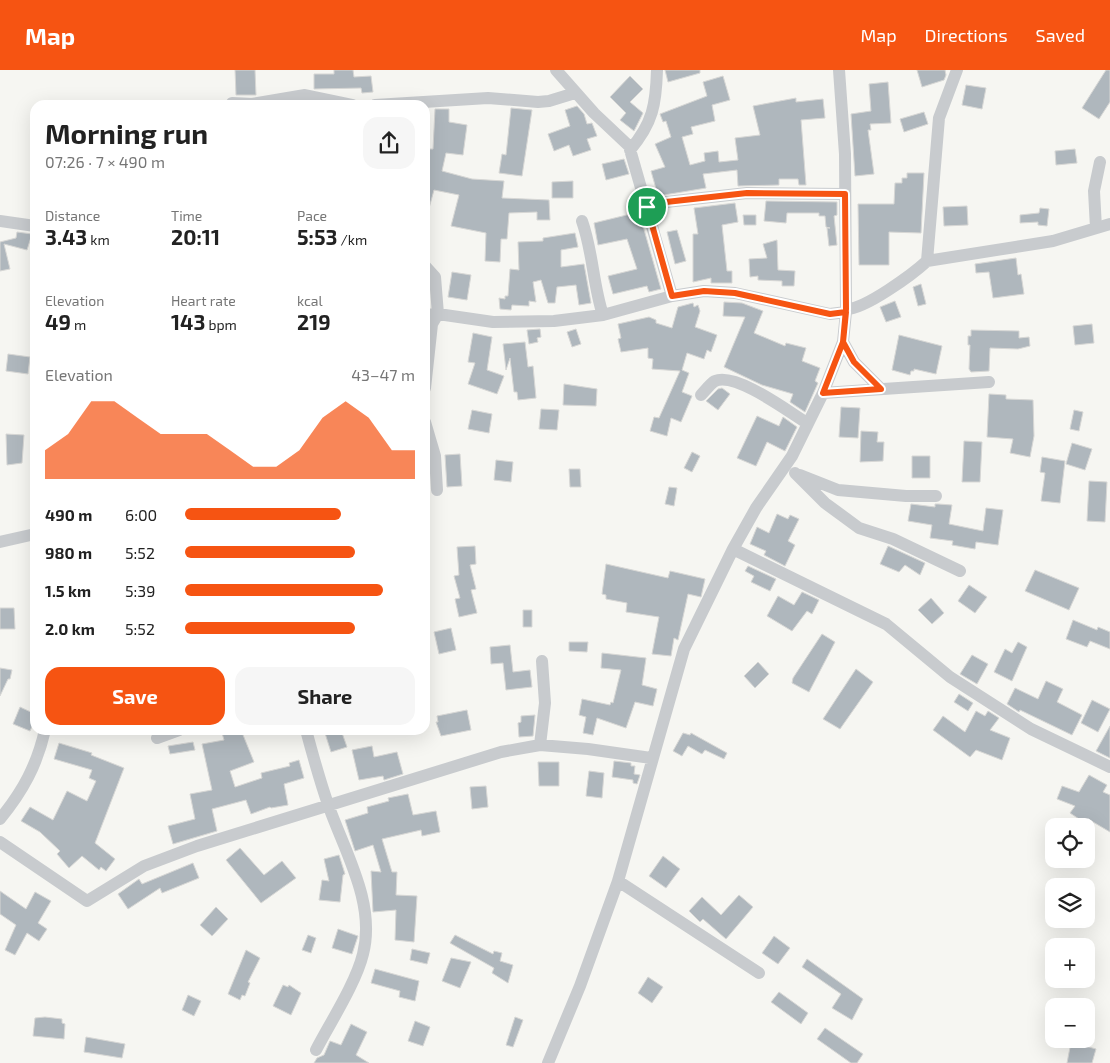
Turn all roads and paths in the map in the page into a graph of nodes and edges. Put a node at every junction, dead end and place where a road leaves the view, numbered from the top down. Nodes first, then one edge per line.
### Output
1 (556, 70) edge
2 (657, 70) edge
3 (839, 70) edge
4 (957, 70) edge
5 (575, 92) junction
6 (275, 100) edge
7 (331, 100) edge
8 (430, 102) edge
9 (630, 150) junction
10 (1100, 162) dead end
11 (845, 194) junction
12 (647, 207) junction
13 (0, 221) edge
14 (582, 221) dead end
15 (1110, 224) edge
16 (30, 225) edge
17 (1096, 228) junction
18 (926, 261) junction
19 (430, 272) edge
20 (672, 296) junction
21 (846, 311) junction
22 (431, 314) edge
23 (603, 316) junction
24 (430, 342) edge
25 (843, 342) junction
26 (989, 382) dead end
27 (881, 389) junction
28 (823, 393) junction
29 (701, 395) dead end
30 (807, 423) junction
31 (430, 439) edge
32 (792, 456) junction
33 (795, 473) junction
34 (437, 490) dead end
35 (936, 496) dead end
36 (30, 535) edge
37 (0, 542) edge
38 (733, 549) junction
39 (960, 571) dead end
40 (542, 661) dead end
41 (44, 735) edge
42 (165, 735) edge
43 (308, 735) edge
44 (157, 738) dead end
45 (540, 745) junction
46 (652, 758) junction
47 (1110, 767) edge
48 (329, 806) junction
49 (0, 819) edge
50 (0, 842) edge
51 (618, 881) junction
52 (759, 973) dead end
53 (316, 1050) dead end
54 (548, 1063) edge

1 - 5 street
2 - 9 street
3 - 11 street
4 - 18 street
5 - 8 street
5 - 9 street
6 - 7 street
9 - 12 street
10 - 17 street
11 - 12 street
11 - 21 street
12 - 20 street
13 - 16 street
14 - 23 street
15 - 17 street
17 - 18 street
18 - 21 street
19 - 22 street
20 - 21 street
20 - 23 street
21 - 25 street
22 - 23 street
22 - 24 street
25 - 27 street
25 - 28 street
26 - 27 street
27 - 28 street
28 - 30 street
29 - 30 street
30 - 32 street
31 - 34 street
32 - 33 street
32 - 38 street
33 - 35 street
33 - 39 street
36 - 37 street
38 - 46 street
38 - 47 street
40 - 45 street
41 - 49 street
42 - 44 street
43 - 48 street
45 - 46 street
45 - 48 street
46 - 51 street
48 - 50 street
48 - 53 street
51 - 52 street
51 - 54 street

